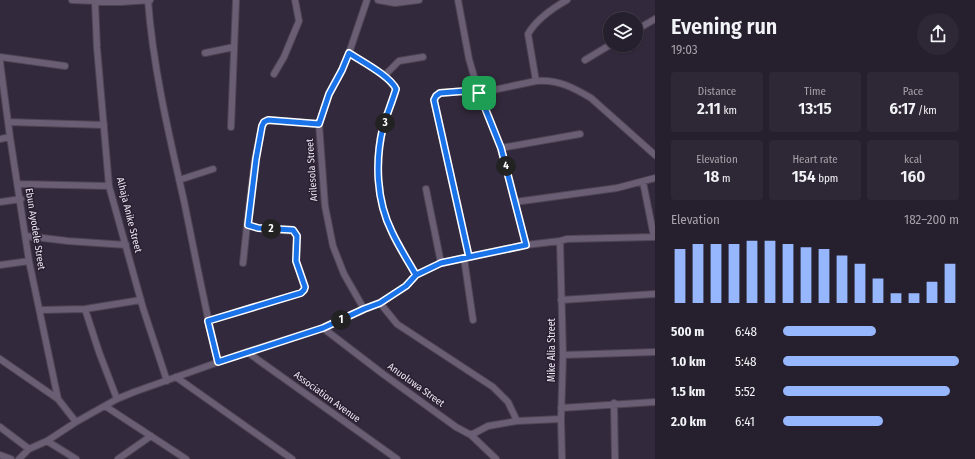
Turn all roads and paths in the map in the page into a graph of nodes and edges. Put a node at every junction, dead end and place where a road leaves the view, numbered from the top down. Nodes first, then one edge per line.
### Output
1 (72, 0) edge
2 (149, 0) edge
3 (236, 0) edge
4 (295, 0) edge
5 (367, 0) edge
6 (378, 0) edge
7 (419, 0) edge
8 (458, 0) edge
9 (567, 0) edge
10 (95, 2) junction
11 (654, 21) edge
12 (643, 26) edge
13 (234, 47) junction
14 (603, 49) edge
15 (205, 53) dead end
16 (349, 53) junction
17 (0, 57) edge
18 (424, 57) dead end
19 (585, 60) dead end
20 (0, 62) edge
21 (65, 66) dead end
22 (274, 74) dead end
23 (384, 76) junction
24 (536, 80) junction
25 (479, 92) junction
26 (8, 122) junction
27 (319, 124) junction
28 (104, 125) junction
29 (231, 127) dead end
30 (580, 134) dead end
31 (10, 138) junction
32 (0, 139) edge
33 (501, 148) junction
34 (655, 155) edge
35 (213, 169) dead end
36 (655, 178) edge
37 (179, 180) junction
38 (643, 182) junction
39 (18, 184) junction
40 (109, 186) junction
41 (426, 189) dead end
42 (20, 199) junction
43 (0, 202) edge
44 (515, 202) junction
45 (248, 225) junction
46 (26, 236) junction
47 (655, 237) edge
48 (560, 242) junction
49 (126, 244) junction
50 (526, 245) junction
51 (467, 258) junction
52 (29, 261) junction
53 (242, 263) dead end
54 (441, 263) junction
55 (0, 265) edge
56 (416, 275) junction
57 (655, 294) edge
58 (141, 300) junction
59 (561, 300) junction
60 (380, 303) junction
61 (85, 309) junction
62 (364, 309) junction
63 (40, 310) junction
64 (473, 320) dead end
65 (208, 321) junction
66 (323, 328) junction
67 (247, 352) junction
68 (655, 352) edge
69 (563, 355) junction
70 (0, 359) edge
71 (218, 362) junction
72 (176, 377) junction
73 (167, 380) junction
74 (58, 399) junction
75 (117, 399) junction
76 (655, 402) edge
77 (614, 403) junction
78 (105, 406) junction
79 (561, 408) junction
80 (561, 419) junction
81 (517, 421) junction
82 (76, 422) junction
83 (0, 427) edge
84 (472, 435) junction
85 (152, 436) junction
86 (47, 441) junction
87 (29, 449) junction
88 (0, 455) edge
89 (11, 459) edge
90 (19, 459) edge
91 (76, 459) edge
92 (118, 459) edge
93 (186, 459) edge
94 (292, 459) edge
95 (397, 459) edge
96 (496, 459) edge
97 (562, 459) edge
98 (615, 459) edge

1 - 10 street
2 - 10 street
2 - 37 street
3 - 13 street
4 - 22 street
5 - 16 street, Arilesola Street
6 - 7 street
8 - 25 street
9 - 24 street
10 - 28 street, Alhaja Anike Street
11 - 12 street
13 - 15 street
13 - 29 street
14 - 19 street
16 - 23 street
16 - 27 street, Arilesola Street
17 - 21 street
18 - 23 street
20 - 26 street, Ebun Ayodele Street
23 - 56 street
24 - 25 street
24 - 34 street
25 - 33 street
25 - 51 street
26 - 28 street
26 - 31 street, Ebun Ayodele Street
27 - 45 street
27 - 62 street, Arilesola Street
28 - 40 street, Alhaja Anike Street
30 - 33 street
31 - 32 street
31 - 39 street, Ebun Ayodele Street
33 - 44 street
35 - 37 street
36 - 38 street
37 - 65 street
38 - 44 street
38 - 47 street
39 - 40 street
39 - 42 street, Ebun Ayodele Street
40 - 49 street, Alhaja Anike Street
41 - 54 street
42 - 43 street
42 - 46 street, Ebun Ayodele Street
44 - 50 street
45 - 53 street
45 - 65 street
46 - 49 street
46 - 52 street, Ebun Ayodele Street
47 - 48 street
48 - 50 street
48 - 59 street, Mike Alia Street
49 - 58 street, Alhaja Anike Street
50 - 51 street
51 - 54 street
51 - 64 street
52 - 55 street
52 - 63 street, Ebun Ayodele Street
54 - 56 street
56 - 60 street
57 - 59 street
58 - 61 street
58 - 73 street, Alhaja Anike Street
59 - 69 street, Mike Alia Street
60 - 62 street
60 - 81 street
61 - 63 street
61 - 75 street
62 - 66 street
63 - 74 street, Ebun Ayodele Street
65 - 71 street
66 - 67 street
66 - 84 street, Anuoluwa Street
67 - 71 street
67 - 95 street, Association Avenue
68 - 69 street
69 - 79 street, Mike Alia Street
70 - 74 street
71 - 72 street
72 - 73 street
72 - 94 street
73 - 75 street
74 - 82 street
75 - 78 street
76 - 77 street
77 - 79 street
77 - 98 street
78 - 82 street
78 - 85 street
79 - 80 street, Mike Alia Street
80 - 81 street
80 - 97 street, Mike Alia Street
81 - 84 street
82 - 86 street
83 - 87 street
84 - 96 street, Anuoluwa Street
85 - 92 street
85 - 93 street
86 - 87 street
86 - 91 street
87 - 90 street
88 - 89 street

